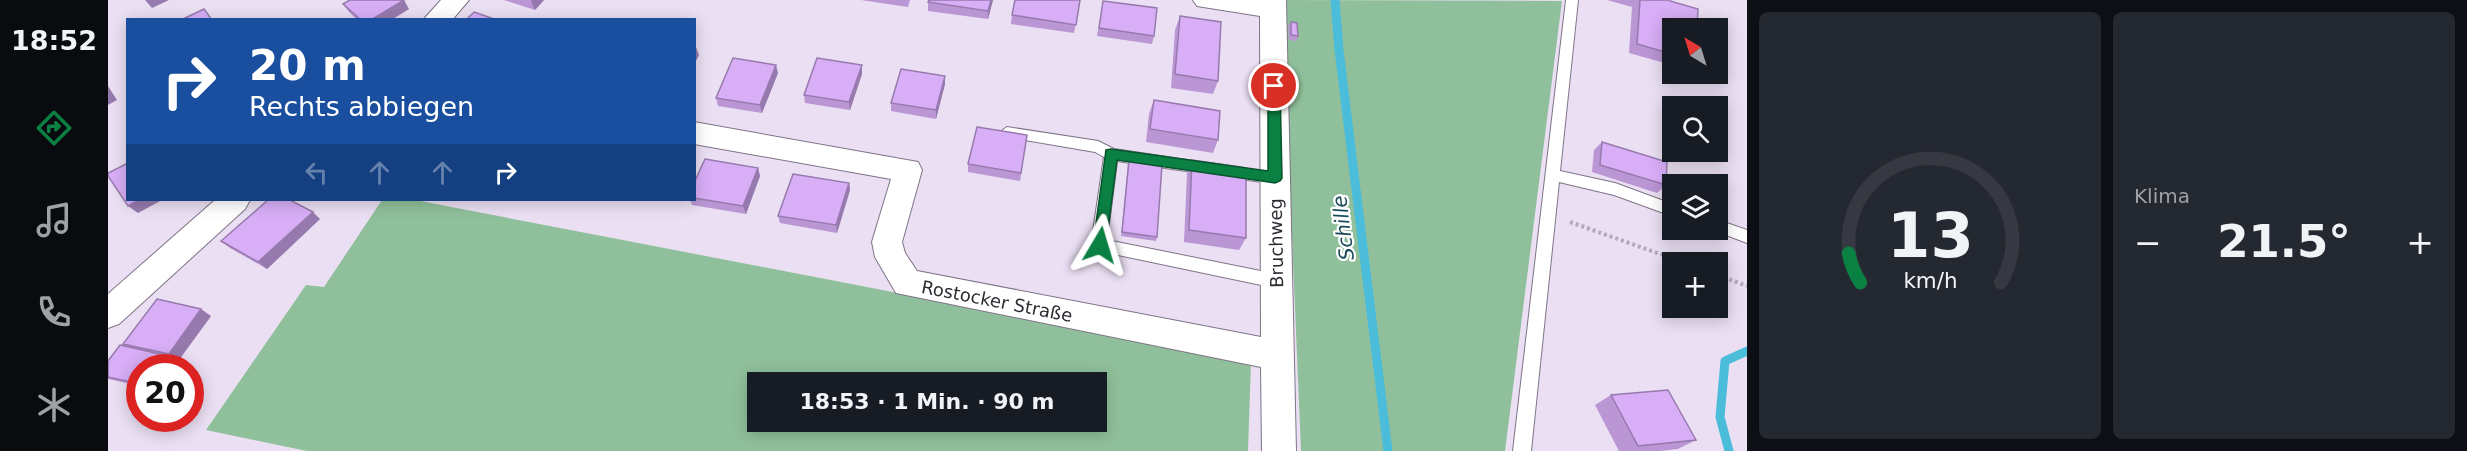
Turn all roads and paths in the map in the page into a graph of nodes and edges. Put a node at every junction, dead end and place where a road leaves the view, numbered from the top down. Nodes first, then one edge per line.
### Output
1 (1206, 0) edge
2 (1572, 0) edge
3 (1273, 5) edge
4 (1004, 131) edge
5 (696, 133) edge
6 (1111, 154) junction
7 (1554, 175) junction
8 (1275, 178) junction
9 (234, 201) edge
10 (1662, 206) edge
11 (1550, 215) junction
12 (1728, 230) edge
13 (1747, 237) edge
14 (1662, 255) edge
15 (1728, 279) edge
16 (1276, 281) junction
17 (1747, 286) edge
18 (108, 314) edge
19 (1277, 355) junction
20 (1279, 451) edge
21 (1522, 451) edge

1 - 3 street
2 - 7 lane
3 - 8 street, Bruchweg
4 - 6 lane
5 - 19 street, Rostocker Straße
6 - 8 lane
6 - 16 lane
7 - 10 lane
7 - 11 lane
8 - 16 street, Bruchweg
9 - 18 street
11 - 14 path
11 - 21 lane
12 - 13 lane
15 - 17 path
16 - 19 street, Bruchweg
19 - 20 street, Bruchweg

